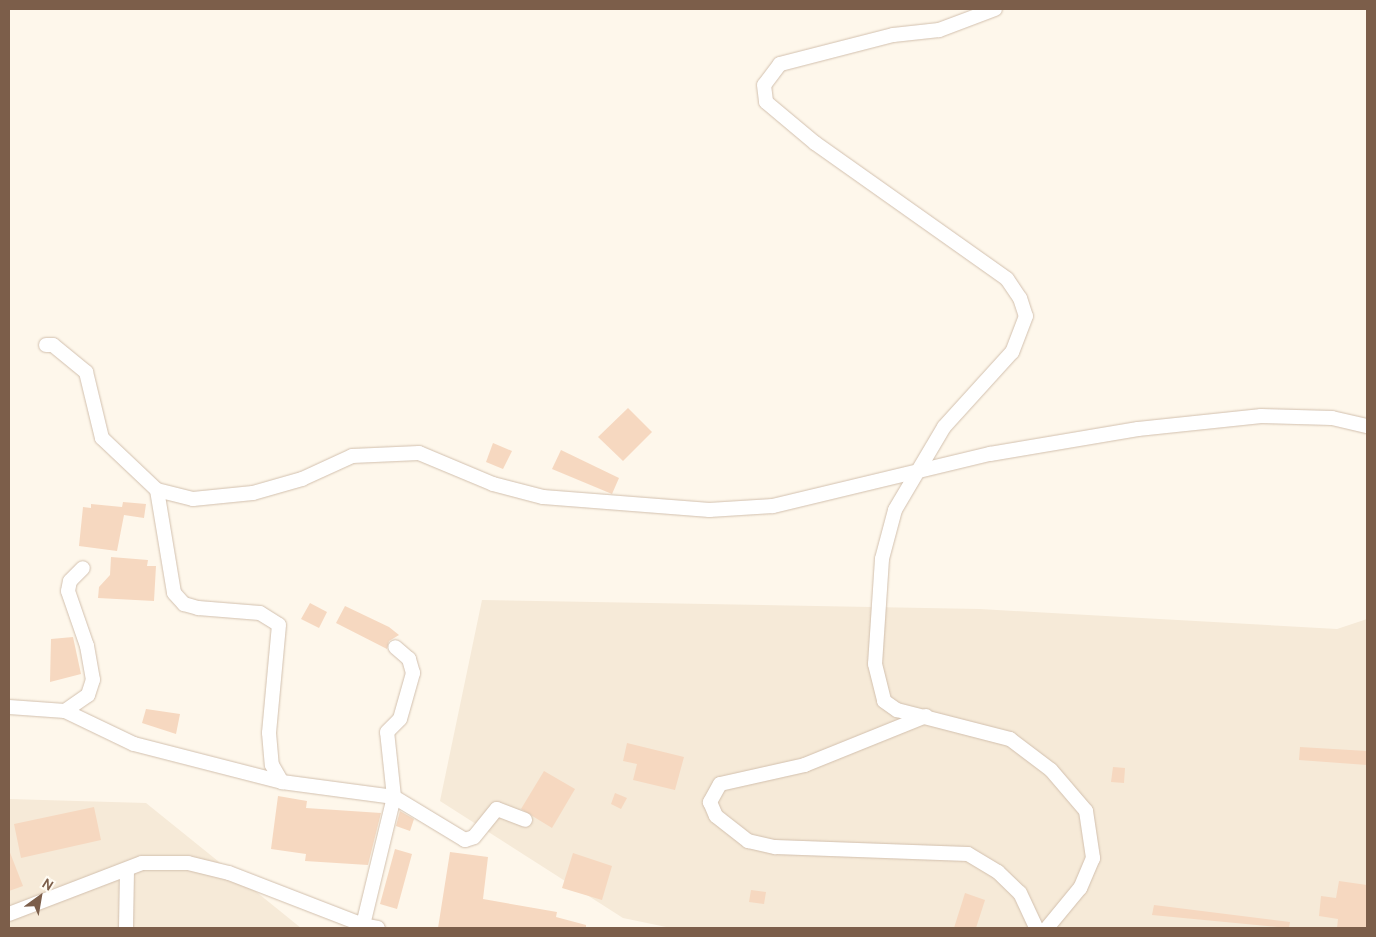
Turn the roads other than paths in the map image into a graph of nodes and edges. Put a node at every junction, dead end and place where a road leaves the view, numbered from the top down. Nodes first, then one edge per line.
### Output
1 (995, 9) edge
2 (46, 345) dead end
3 (1367, 426) edge
4 (916, 475) junction
5 (157, 490) junction
6 (83, 568) dead end
7 (396, 647) dead end
8 (9, 707) edge
9 (65, 711) junction
10 (927, 716) junction
11 (282, 782) junction
12 (394, 797) junction
13 (524, 820) dead end
14 (127, 872) junction
15 (9, 914) edge
16 (363, 926) edge
17 (126, 928) edge
18 (378, 928) edge
19 (1036, 928) edge
20 (1047, 928) edge

1 - 4 street
2 - 5 street
3 - 4 street
4 - 5 street
4 - 10 street
5 - 11 street
6 - 9 street
7 - 12 street
8 - 9 street
9 - 11 street
10 - 19 street
10 - 20 street
11 - 12 street
12 - 13 street
12 - 16 street
14 - 15 street
14 - 16 street
14 - 17 street
16 - 18 street

